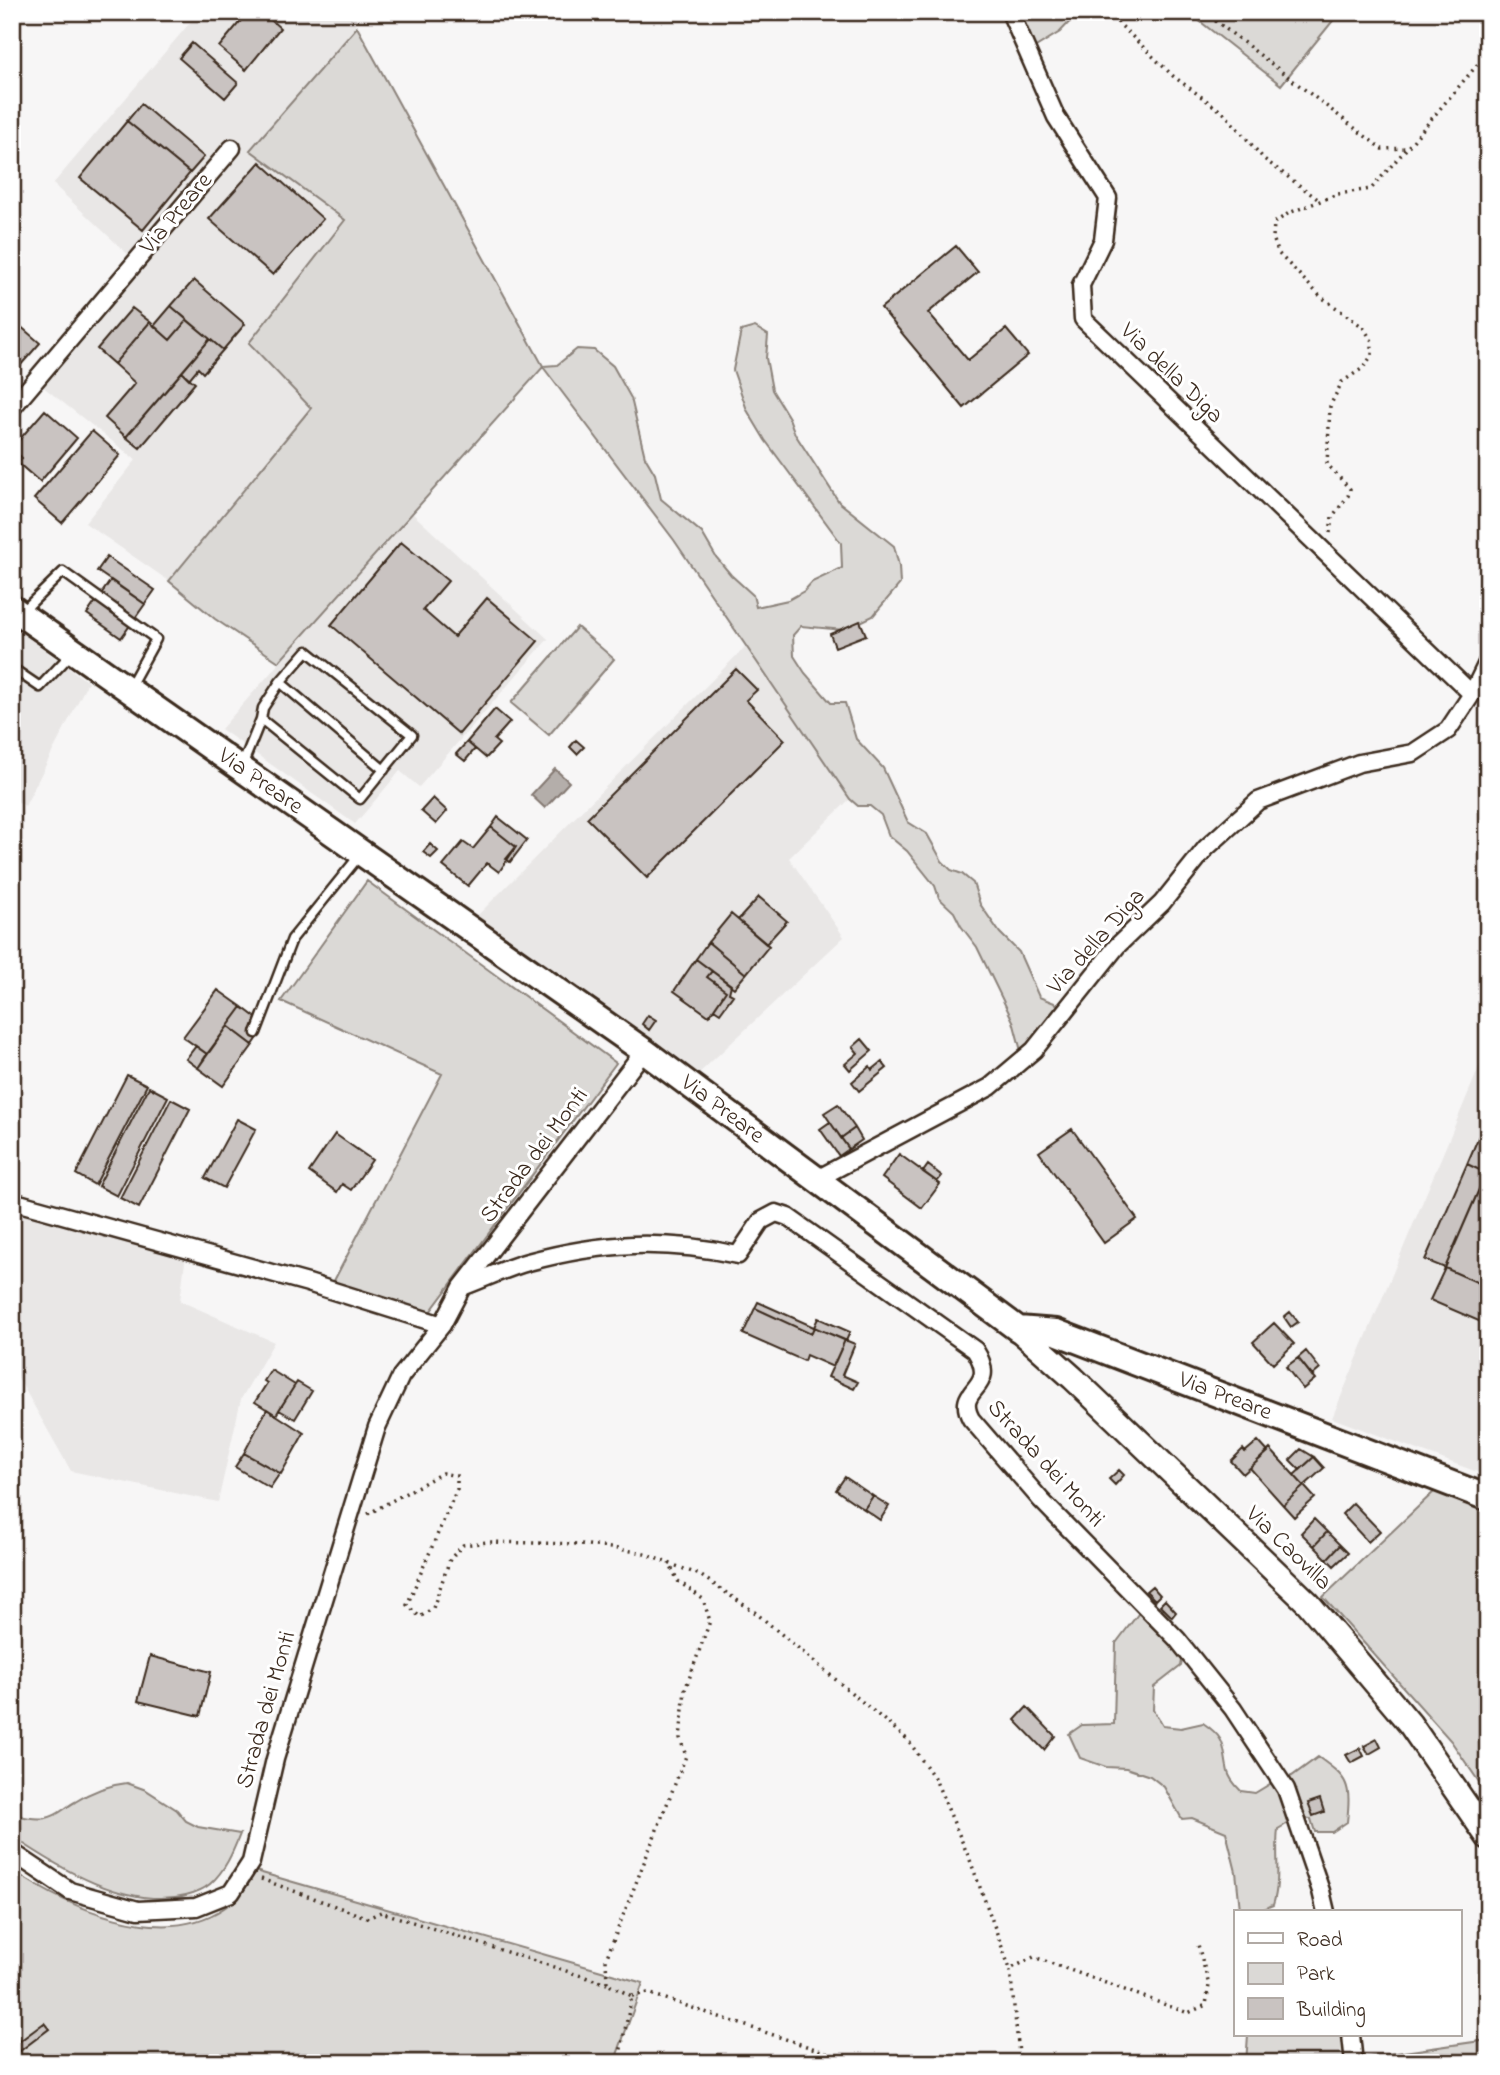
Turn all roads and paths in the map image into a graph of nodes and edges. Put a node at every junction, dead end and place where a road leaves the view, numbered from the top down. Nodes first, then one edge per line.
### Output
1 (1010, 12) edge
2 (1107, 12) edge
3 (1204, 12) edge
4 (1488, 52) edge
5 (232, 148) dead end
6 (1408, 148) junction
7 (1320, 201) junction
8 (12, 408) edge
9 (1328, 556) junction
10 (16, 611) edge
11 (74, 651) junction
12 (1488, 661) edge
13 (12, 668) edge
14 (280, 682) junction
15 (128, 689) junction
16 (1472, 694) junction
17 (261, 719) junction
18 (241, 768) junction
19 (384, 770) junction
20 (361, 853) junction
21 (257, 1033) dead end
22 (644, 1051) junction
23 (817, 1180) junction
24 (12, 1201) edge
25 (462, 1287) junction
26 (442, 1325) junction
27 (1017, 1329) junction
28 (1488, 1498) edge
29 (348, 1515) junction
30 (669, 1563) junction
31 (1488, 1837) edge
32 (12, 1852) edge
33 (244, 1872) junction
34 (1326, 1910) edge
35 (1197, 1941) dead end
36 (1010, 1969) junction
37 (607, 1984) junction
38 (632, 1996) junction
39 (1351, 2036) edge
40 (618, 2063) edge
41 (857, 2063) edge
42 (889, 2063) edge
43 (895, 2063) edge
44 (1020, 2063) edge
45 (1354, 2063) edge

1 - 9 street, Via della Diga
2 - 7 path
3 - 6 path
4 - 6 path
5 - 8 street, Via Preare
6 - 7 path
7 - 9 path
9 - 16 street, Via della Diga
10 - 11 main road, Via Preare
10 - 15 lane
11 - 13 lane
11 - 15 main road, Via Preare
12 - 16 street, Via della Diga
14 - 17 lane
14 - 19 lane
14 - 19 lane
15 - 18 main road, Via Preare
16 - 23 street, Via della Diga
17 - 18 lane
17 - 19 lane
18 - 20 main road, Via Preare
20 - 21 lane
20 - 22 main road, Via Preare
22 - 23 main road, Via Preare
22 - 25 street, Strada dei Monti
23 - 27 main road, Via Preare
24 - 26 street
25 - 26 street, Strada dei Monti
25 - 34 street, Strada dei Monti
26 - 29 street, Strada dei Monti
27 - 28 main road, Via Preare
27 - 31 main road, Via Caovilla
29 - 30 path
29 - 33 street, Strada dei Monti
30 - 36 path
30 - 37 path
32 - 33 street, Strada dei Monti
33 - 37 path
35 - 36 path
36 - 44 path
37 - 38 path
38 - 40 path
38 - 41 path
39 - 45 street
42 - 43 path

